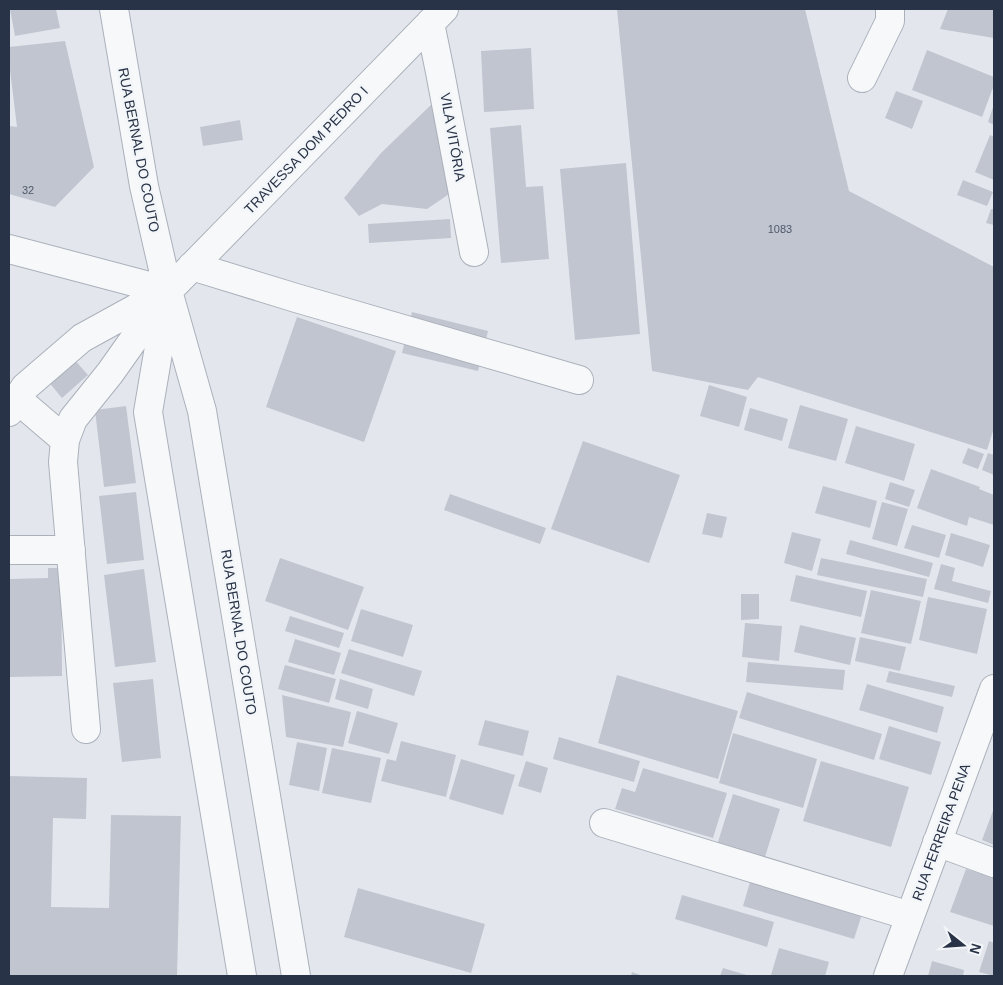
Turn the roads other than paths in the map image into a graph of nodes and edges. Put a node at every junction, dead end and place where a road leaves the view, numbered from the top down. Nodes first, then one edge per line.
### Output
1 (114, 9) edge
2 (890, 9) edge
3 (437, 16) edge
4 (862, 78) dead end
5 (9, 249) edge
6 (474, 252) dead end
7 (192, 266) junction
8 (168, 291) junction
9 (579, 380) dead end
10 (13, 406) edge
11 (65, 440) junction
12 (9, 550) edge
13 (71, 550) junction
14 (994, 688) edge
15 (988, 726) edge
16 (86, 729) dead end
17 (604, 823) dead end
18 (937, 842) junction
19 (994, 862) edge
20 (910, 916) junction
21 (242, 976) edge
22 (296, 976) edge
23 (888, 976) edge

1 - 8 street, RUA BERNAL DO COUTO
2 - 4 street
3 - 6 street, VILA VITÓRIA
3 - 7 street, TRAVESSA DOM PEDRO I
5 - 8 street
7 - 8 street, TRAVESSA DOM PEDRO I
7 - 9 street
8 - 10 street
8 - 11 street
8 - 21 street, RUA BERNAL DO COUTO
8 - 22 street, RUA BERNAL DO COUTO
10 - 11 street
11 - 13 street
12 - 13 street
13 - 16 street
14 - 15 street, RUA FERREIRA PENA
15 - 18 street, RUA FERREIRA PENA
17 - 20 street
18 - 19 street
18 - 20 street, RUA FERREIRA PENA
20 - 23 street, RUA FERREIRA PENA

